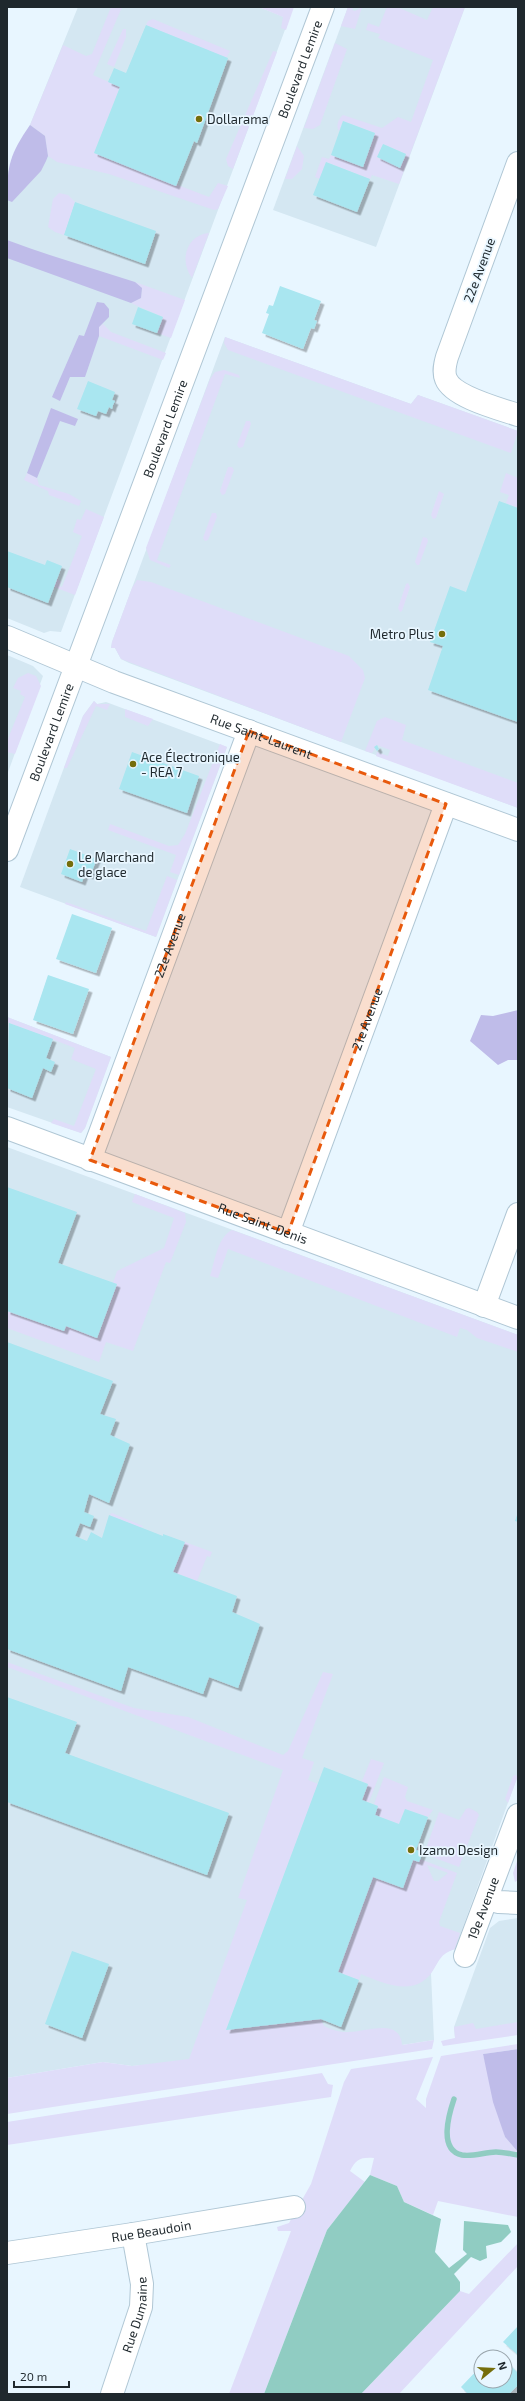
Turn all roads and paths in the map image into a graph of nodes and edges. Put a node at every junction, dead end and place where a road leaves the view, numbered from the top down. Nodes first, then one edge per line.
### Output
1 (323, 7) edge
2 (516, 175) edge
3 (518, 415) edge
4 (7, 637) edge
5 (76, 666) junction
6 (249, 731) junction
7 (446, 804) junction
8 (518, 830) edge
9 (7, 850) edge
10 (7, 1128) edge
11 (90, 1160) junction
12 (518, 1214) edge
13 (288, 1233) junction
14 (484, 1306) junction
15 (518, 1318) edge
16 (518, 1815) edge
17 (487, 1899) junction
18 (518, 1903) edge
19 (464, 1956) dead end
20 (294, 2207) dead end
21 (133, 2234) junction
22 (7, 2253) edge
23 (112, 2394) edge

1 - 5 street, Boulevard Lemire
2 - 3 street, 22e Avenue
4 - 5 street, Rue Saint-Laurent
5 - 6 street, Rue Saint-Laurent
5 - 9 street, Boulevard Lemire
6 - 7 street, Rue Saint-Laurent
6 - 11 street, 22e Avenue
7 - 8 street, Rue Saint-Laurent
7 - 13 street, 21e Avenue
10 - 11 street, Rue Saint-Denis
11 - 13 street, Rue Saint-Denis
12 - 14 street
13 - 14 street, Rue Saint-Denis
14 - 15 street, Rue Saint-Denis
16 - 17 street, 19e Avenue
17 - 18 street
17 - 19 street, 19e Avenue
20 - 21 street, Rue Beaudoin
21 - 22 street, Rue Beaudoin
21 - 23 street, Rue Dumaine

